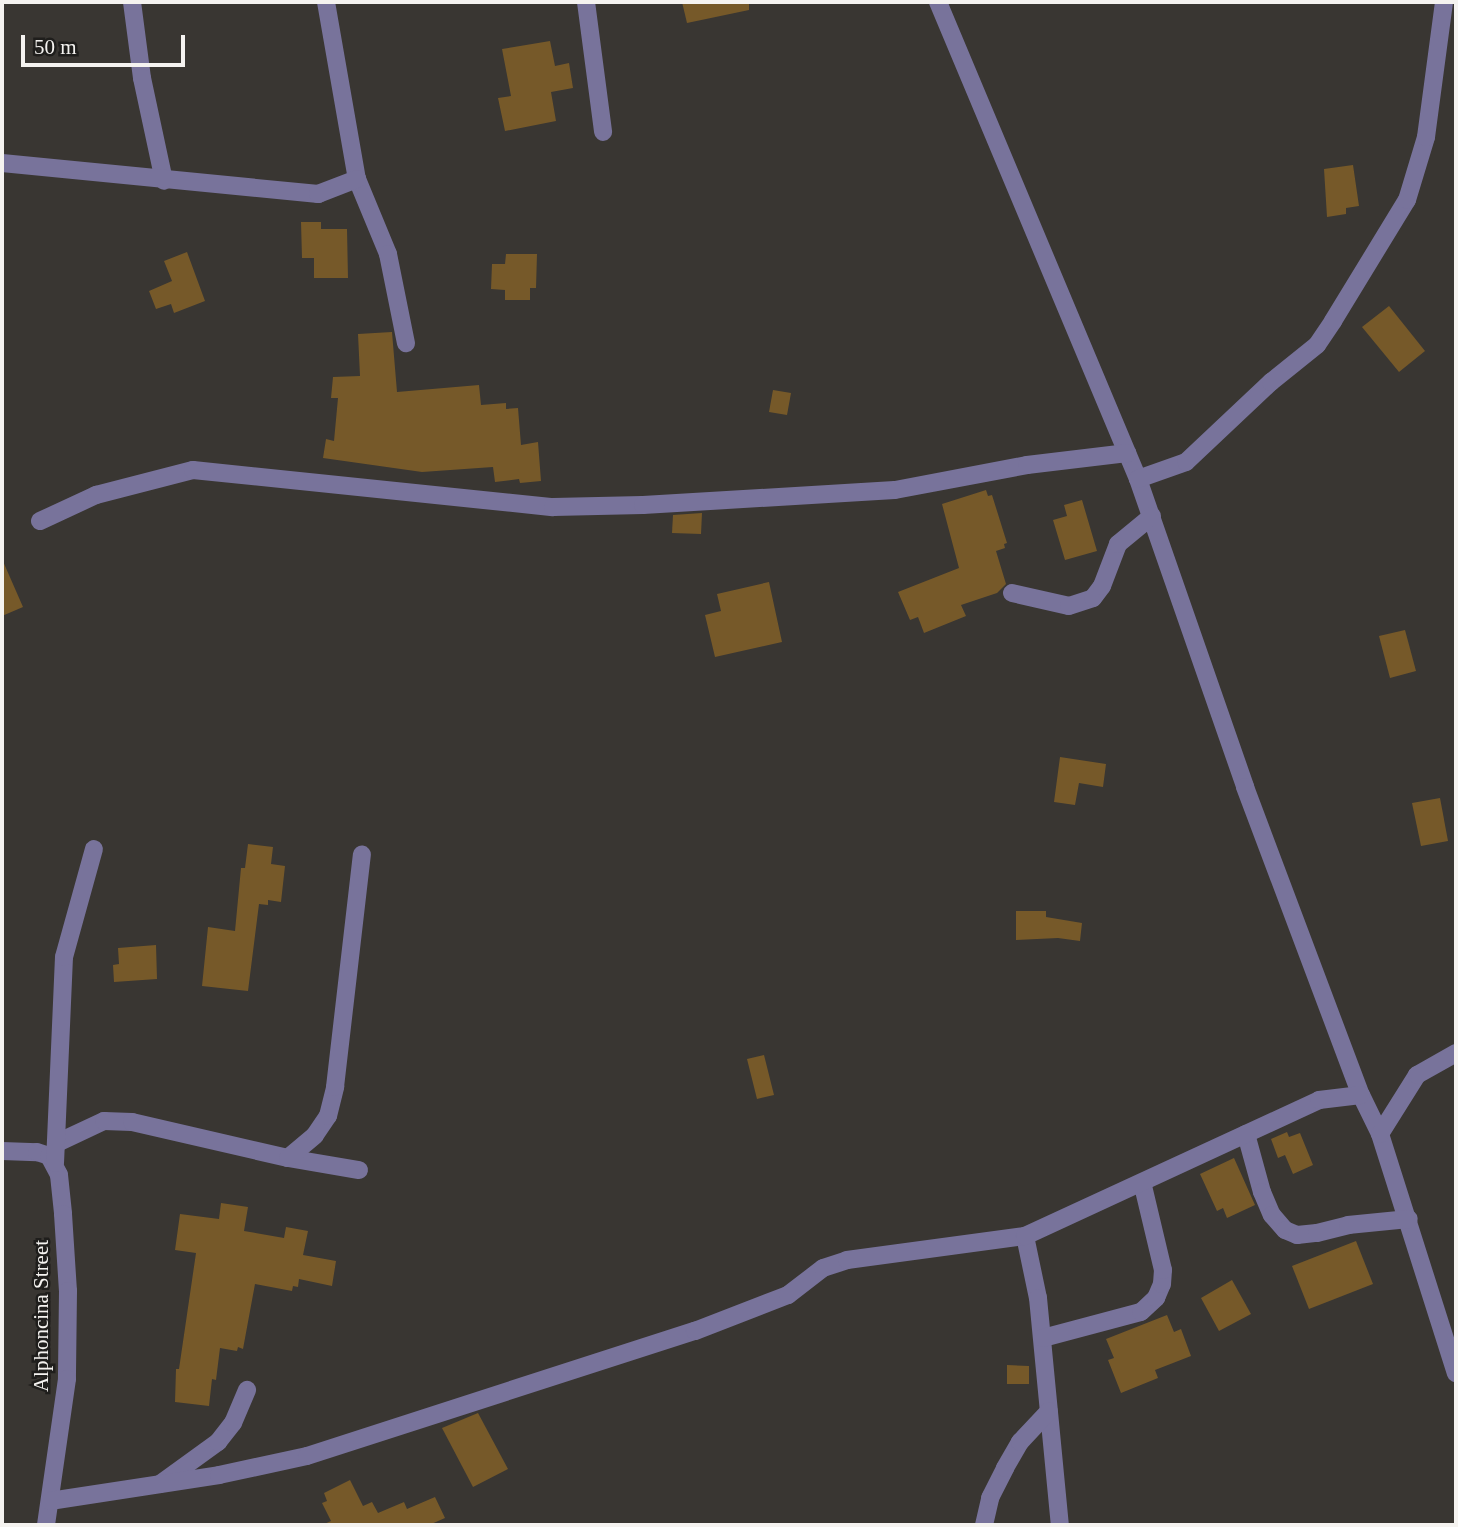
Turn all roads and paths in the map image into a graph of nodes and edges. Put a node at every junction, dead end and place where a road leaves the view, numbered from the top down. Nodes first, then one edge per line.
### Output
1 (132, 2) edge
2 (326, 2) edge
3 (586, 2) edge
4 (938, 2) edge
5 (1444, 2) edge
6 (603, 132) dead end
7 (2, 163) edge
8 (357, 179) junction
9 (164, 181) junction
10 (406, 343) dead end
11 (1127, 453) junction
12 (1138, 479) junction
13 (1152, 516) junction
14 (40, 521) dead end
15 (1012, 593) dead end
16 (94, 849) dead end
17 (362, 855) dead end
18 (1456, 1053) edge
19 (1361, 1095) junction
20 (1246, 1134) junction
21 (1380, 1134) junction
22 (57, 1143) junction
23 (2, 1152) edge
24 (288, 1158) junction
25 (55, 1163) junction
26 (359, 1170) dead end
27 (1142, 1182) junction
28 (1409, 1219) junction
29 (1025, 1236) junction
30 (1043, 1338) junction
31 (1456, 1373) edge
32 (247, 1390) dead end
33 (1049, 1411) junction
34 (160, 1484) junction
35 (50, 1501) junction
36 (46, 1525) edge
37 (984, 1525) edge
38 (1060, 1525) edge

1 - 9 street
2 - 8 street
3 - 6 street
4 - 11 street
5 - 12 street
7 - 9 street
8 - 9 street
8 - 10 street
11 - 12 street
11 - 14 street
12 - 13 street
13 - 15 street
13 - 19 street
16 - 22 street, Alphoncina Street
17 - 24 street
18 - 21 street
19 - 20 street
19 - 21 street
20 - 27 street
20 - 28 street
21 - 28 street
22 - 24 street
22 - 25 street, Alphoncina Street
23 - 25 street
24 - 26 street
25 - 35 street, Alphoncina Street
27 - 29 street
27 - 30 street
28 - 31 street
29 - 30 street
29 - 34 street
30 - 33 street
32 - 34 street
33 - 37 street
33 - 38 street
34 - 35 street
35 - 36 street, Alphoncina Street

